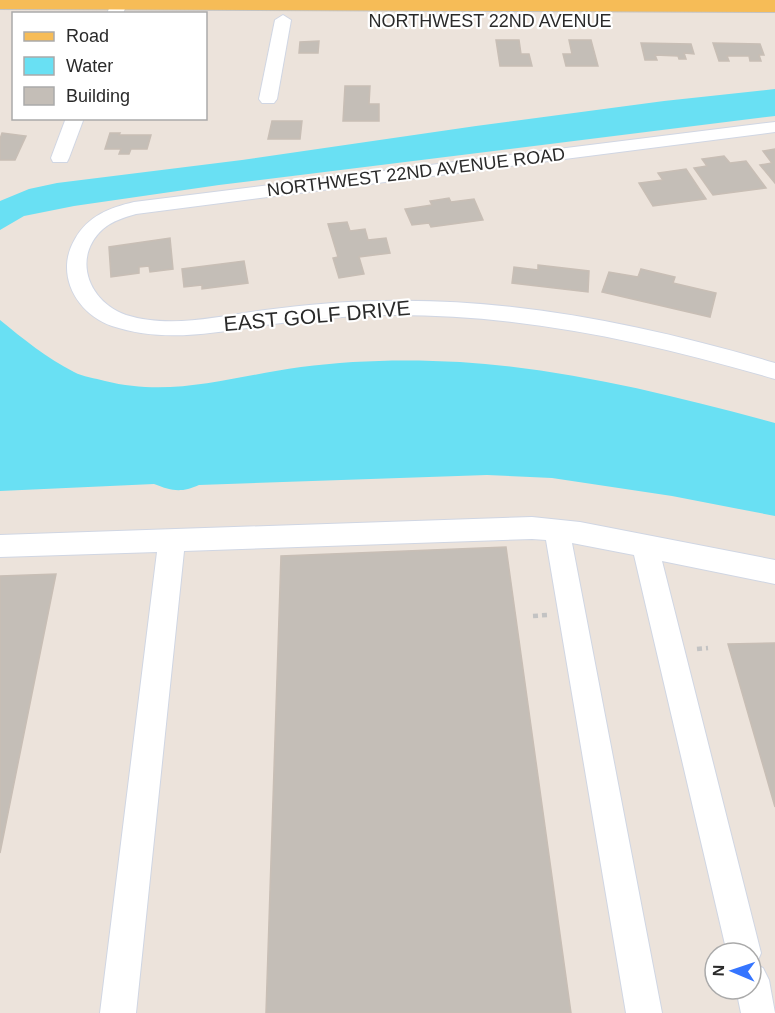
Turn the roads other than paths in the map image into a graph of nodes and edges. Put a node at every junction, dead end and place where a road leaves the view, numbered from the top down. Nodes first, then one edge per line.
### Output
1 (0, 3) edge
2 (118, 6) edge
3 (775, 6) edge
4 (207, 19) edge
5 (283, 20) junction
6 (775, 23) edge
7 (268, 99) dead end
8 (74, 120) edge
9 (775, 127) edge
10 (60, 158) dead end
11 (78, 254) joint
12 (775, 371) edge
13 (557, 530) junction
14 (172, 540) junction
15 (0, 546) edge
16 (645, 546) junction
17 (775, 572) edge
18 (741, 941) edge
19 (118, 1013) edge
20 (644, 1013) edge

1 - 2 main road, NORTHWEST 22ND AVENUE
2 - 3 main road, NORTHWEST 22ND AVENUE
4 - 5 main road, NORTHWEST 22ND AVENUE
5 - 6 main road, NORTHWEST 22ND AVENUE
5 - 7 street
8 - 10 street
9 - 11 street, NORTHWEST 22ND AVENUE ROAD
11 - 12 street, EAST GOLF DRIVE
13 - 14 street
13 - 16 street
13 - 20 street
14 - 15 street
14 - 19 street
16 - 17 street
16 - 18 street

